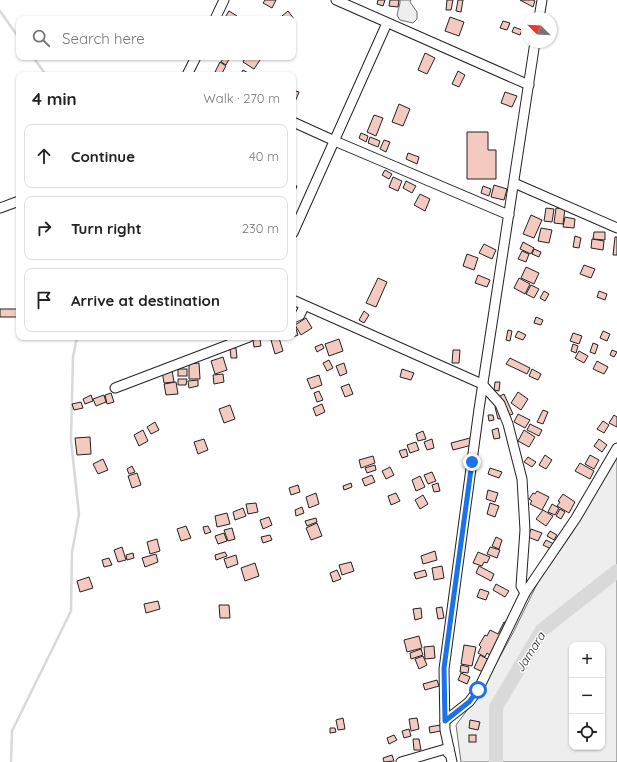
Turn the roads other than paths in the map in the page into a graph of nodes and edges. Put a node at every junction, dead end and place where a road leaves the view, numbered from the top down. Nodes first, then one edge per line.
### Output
1 (224, 0) edge
2 (336, 0) edge
3 (542, 0) edge
4 (540, 12) edge
5 (216, 16) edge
6 (387, 23) junction
7 (534, 48) edge
8 (195, 60) edge
9 (189, 72) edge
10 (529, 85) junction
11 (296, 123) edge
12 (334, 141) junction
13 (514, 183) junction
14 (16, 202) edge
15 (0, 208) edge
16 (509, 215) junction
17 (296, 226) edge
18 (617, 228) edge
19 (296, 302) edge
20 (304, 306) junction
21 (296, 317) edge
22 (241, 340) edge
23 (482, 384) junction
24 (115, 388) dead end
25 (617, 448) edge
26 (525, 593) junction
27 (445, 721) junction
28 (448, 748) junction
29 (401, 762) edge
30 (447, 762) edge
31 (452, 762) edge

1 - 5 street
2 - 6 street
3 - 4 street
6 - 10 street
6 - 12 street
7 - 10 street
8 - 9 street
10 - 13 street
11 - 12 street
12 - 16 street
12 - 17 street
13 - 16 street
13 - 18 street
14 - 15 street
16 - 23 street
19 - 20 street
20 - 21 street
20 - 23 street
22 - 24 street
23 - 26 street
23 - 27 street
25 - 26 street
26 - 27 street
27 - 28 street
28 - 29 street
28 - 30 street
28 - 31 street

